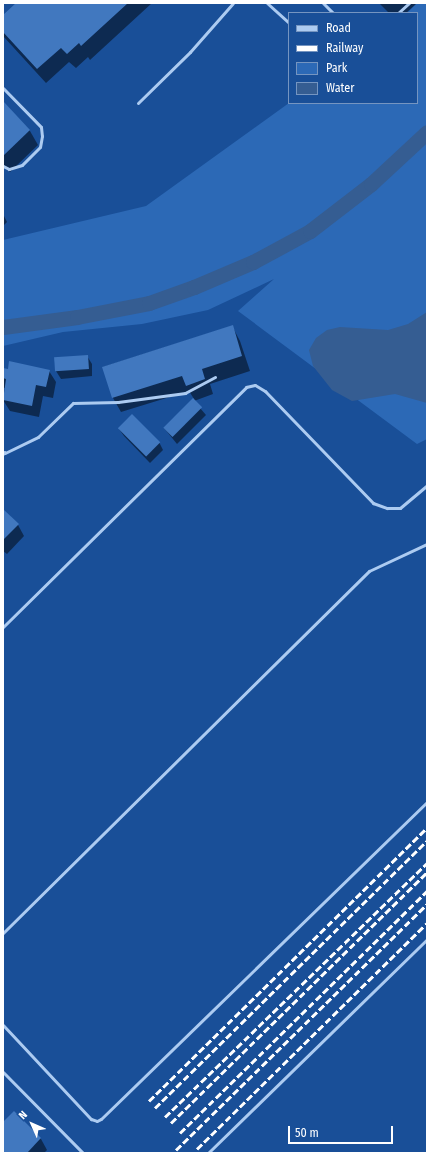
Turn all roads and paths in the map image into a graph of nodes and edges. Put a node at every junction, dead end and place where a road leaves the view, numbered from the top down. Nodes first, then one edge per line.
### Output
1 (233, 3) edge
2 (267, 3) edge
3 (323, 3) edge
4 (408, 3) edge
5 (333, 12) edge
6 (399, 12) edge
7 (288, 23) edge
8 (3, 88) edge
9 (138, 103) dead end
10 (3, 166) edge
11 (215, 377) dead end
12 (4, 454) edge
13 (427, 484) edge
14 (427, 544) edge
15 (3, 627) edge
16 (427, 802) edge
17 (3, 933) edge
18 (427, 939) edge
19 (3, 1025) edge
20 (3, 1072) edge
21 (83, 1153) edge
22 (208, 1153) edge

1 - 9 lane
2 - 7 lane
3 - 5 lane
4 - 6 lane
8 - 10 lane
11 - 12 lane
13 - 15 lane
14 - 17 lane
16 - 19 lane
18 - 22 lane
20 - 21 lane

